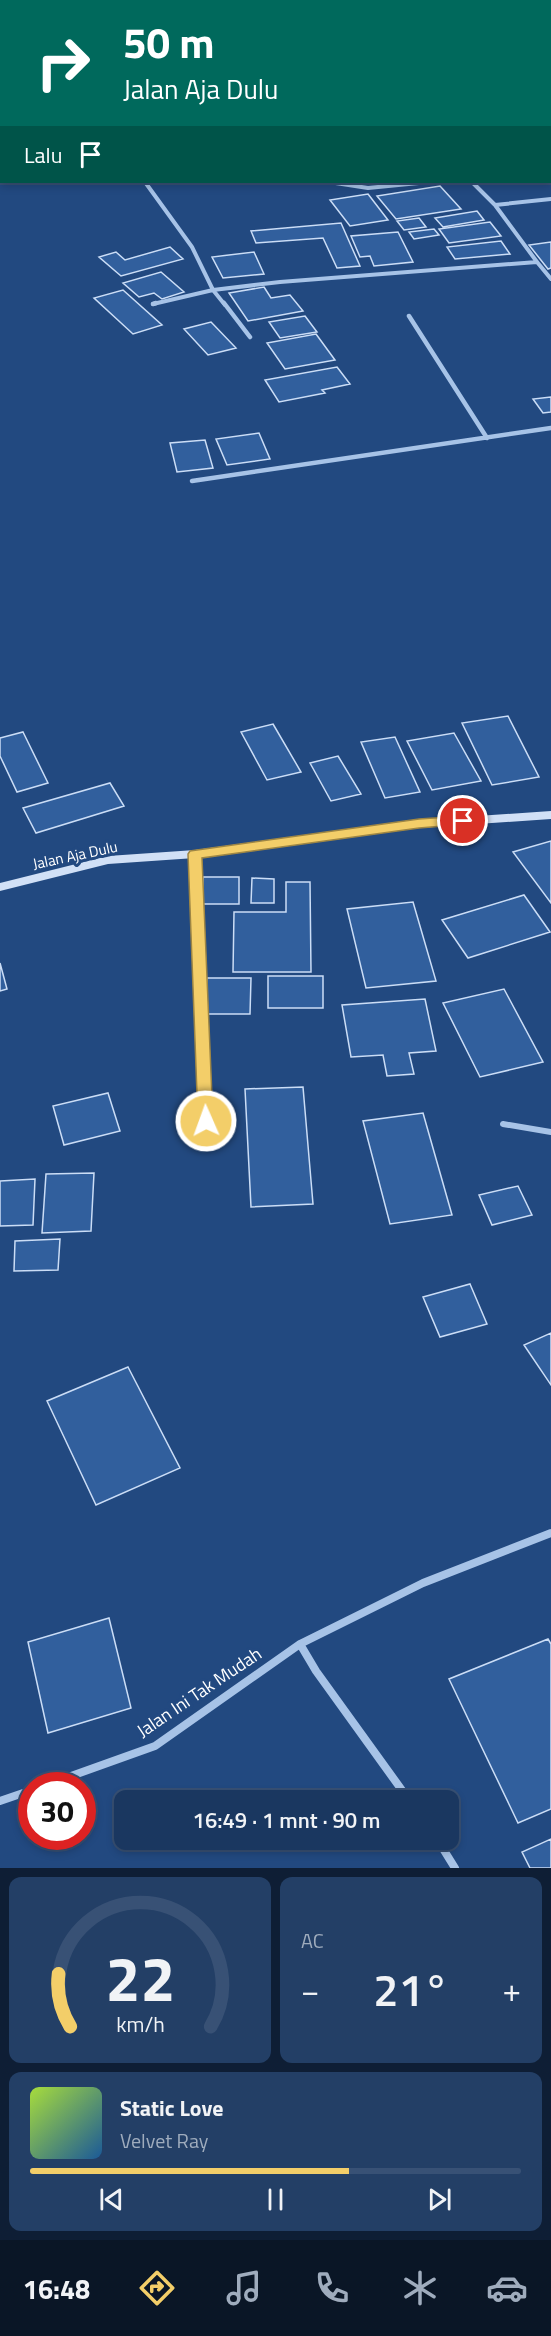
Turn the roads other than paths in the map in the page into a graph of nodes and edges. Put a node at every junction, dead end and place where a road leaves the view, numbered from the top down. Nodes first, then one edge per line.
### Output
1 (147, 183) edge
2 (329, 183) edge
3 (419, 183) edge
4 (473, 183) edge
5 (551, 199) edge
6 (495, 205) junction
7 (537, 262) junction
8 (551, 279) edge
9 (213, 290) junction
10 (153, 304) dead end
11 (409, 316) dead end
12 (250, 337) dead end
13 (551, 428) edge
14 (487, 438) junction
15 (192, 481) dead end
16 (551, 815) edge
17 (195, 854) junction
18 (0, 887) edge
19 (206, 1121) dead end
20 (503, 1125) dead end
21 (551, 1132) edge
22 (551, 1533) edge
23 (300, 1644) junction
24 (82, 1772) edge
25 (402, 1790) edge
26 (18, 1795) edge
27 (0, 1801) edge
28 (444, 1850) edge
29 (455, 1868) edge

1 - 9 street
2 - 3 street
4 - 6 street
5 - 6 street
6 - 7 street
7 - 8 street
7 - 9 street
9 - 10 street
9 - 12 street
11 - 14 street
13 - 14 street
14 - 15 street
16 - 17 street, Jalan Aja Dulu
17 - 18 street, Jalan Aja Dulu
17 - 19 street
20 - 21 street
22 - 23 street, Jalan Ini Tak Mudah
23 - 24 street, Jalan Ini Tak Mudah
23 - 25 street
26 - 27 street
28 - 29 street

